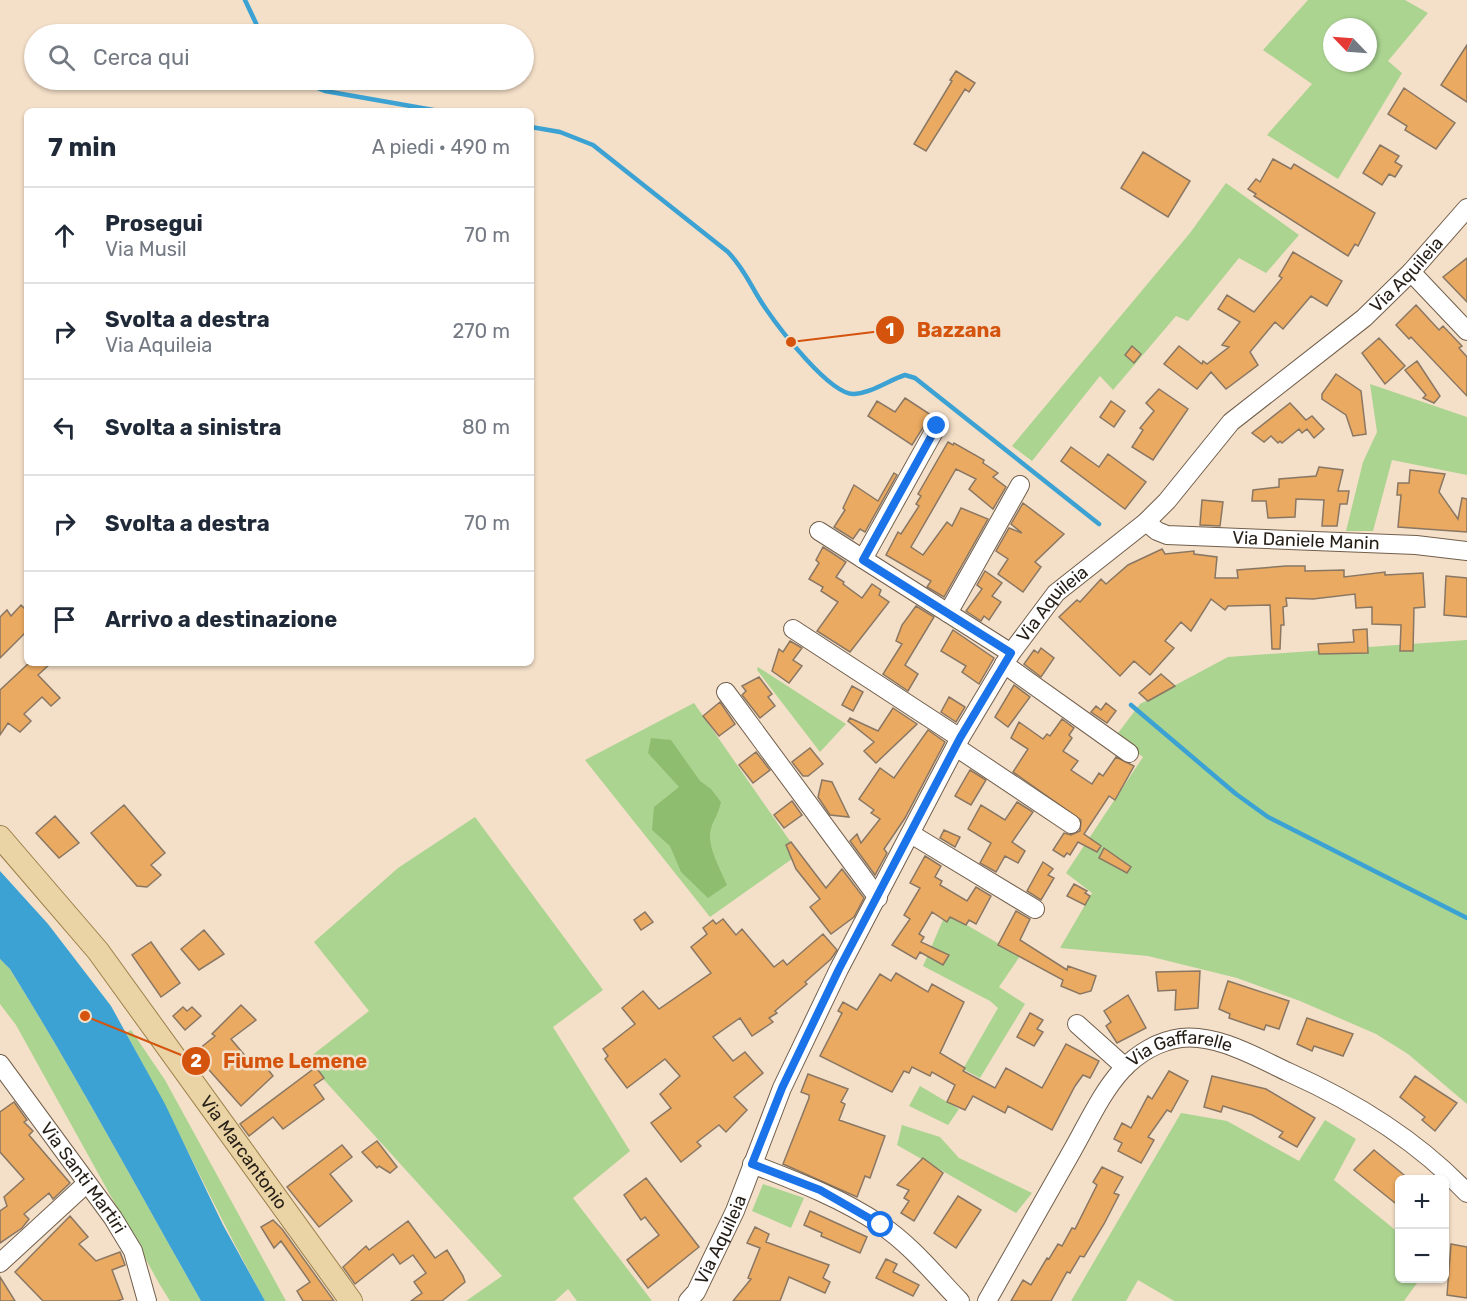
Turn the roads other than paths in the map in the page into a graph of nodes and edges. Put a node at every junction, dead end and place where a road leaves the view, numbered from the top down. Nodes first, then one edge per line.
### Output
1 (1467, 208) edge
2 (1411, 272) junction
3 (1467, 330) edge
4 (937, 426) dead end
5 (1020, 485) dead end
6 (1146, 522) junction
7 (819, 531) dead end
8 (1467, 551) edge
9 (863, 560) junction
10 (948, 613) junction
11 (794, 629) dead end
12 (1007, 659) junction
13 (726, 692) dead end
14 (958, 742) junction
15 (1129, 753) dead end
16 (1071, 824) dead end
17 (911, 834) junction
18 (0, 837) edge
19 (878, 898) junction
20 (1035, 909) dead end
21 (1077, 1024) dead end
22 (0, 1064) edge
23 (1125, 1067) junction
24 (752, 1164) junction
25 (87, 1183) junction
26 (1467, 1193) edge
27 (0, 1263) edge
28 (147, 1301) edge
29 (351, 1301) edge
30 (688, 1301) edge
31 (960, 1301) edge
32 (987, 1301) edge

1 - 2 street, Via Aquileia
2 - 3 street
2 - 6 street, Via Aquileia
4 - 9 street
5 - 10 street
6 - 8 street, Via Daniele Manin
6 - 12 street, Via Aquileia
7 - 9 street
9 - 10 street
10 - 12 street
11 - 14 street
12 - 14 street, Via Aquileia
12 - 15 street
13 - 19 street
14 - 16 street
14 - 17 street, Via Aquileia
17 - 19 street, Via Aquileia
17 - 20 street
18 - 29 main road, Via Marcantonio
19 - 24 street, Via Aquileia
21 - 23 street
22 - 25 street, Via Santi Martiri
23 - 26 street, Via Gaffarelle
23 - 32 street, Via Gaffarelle
24 - 30 street, Via Aquileia
24 - 31 street
25 - 27 street
25 - 28 street, Via Santi Martiri

